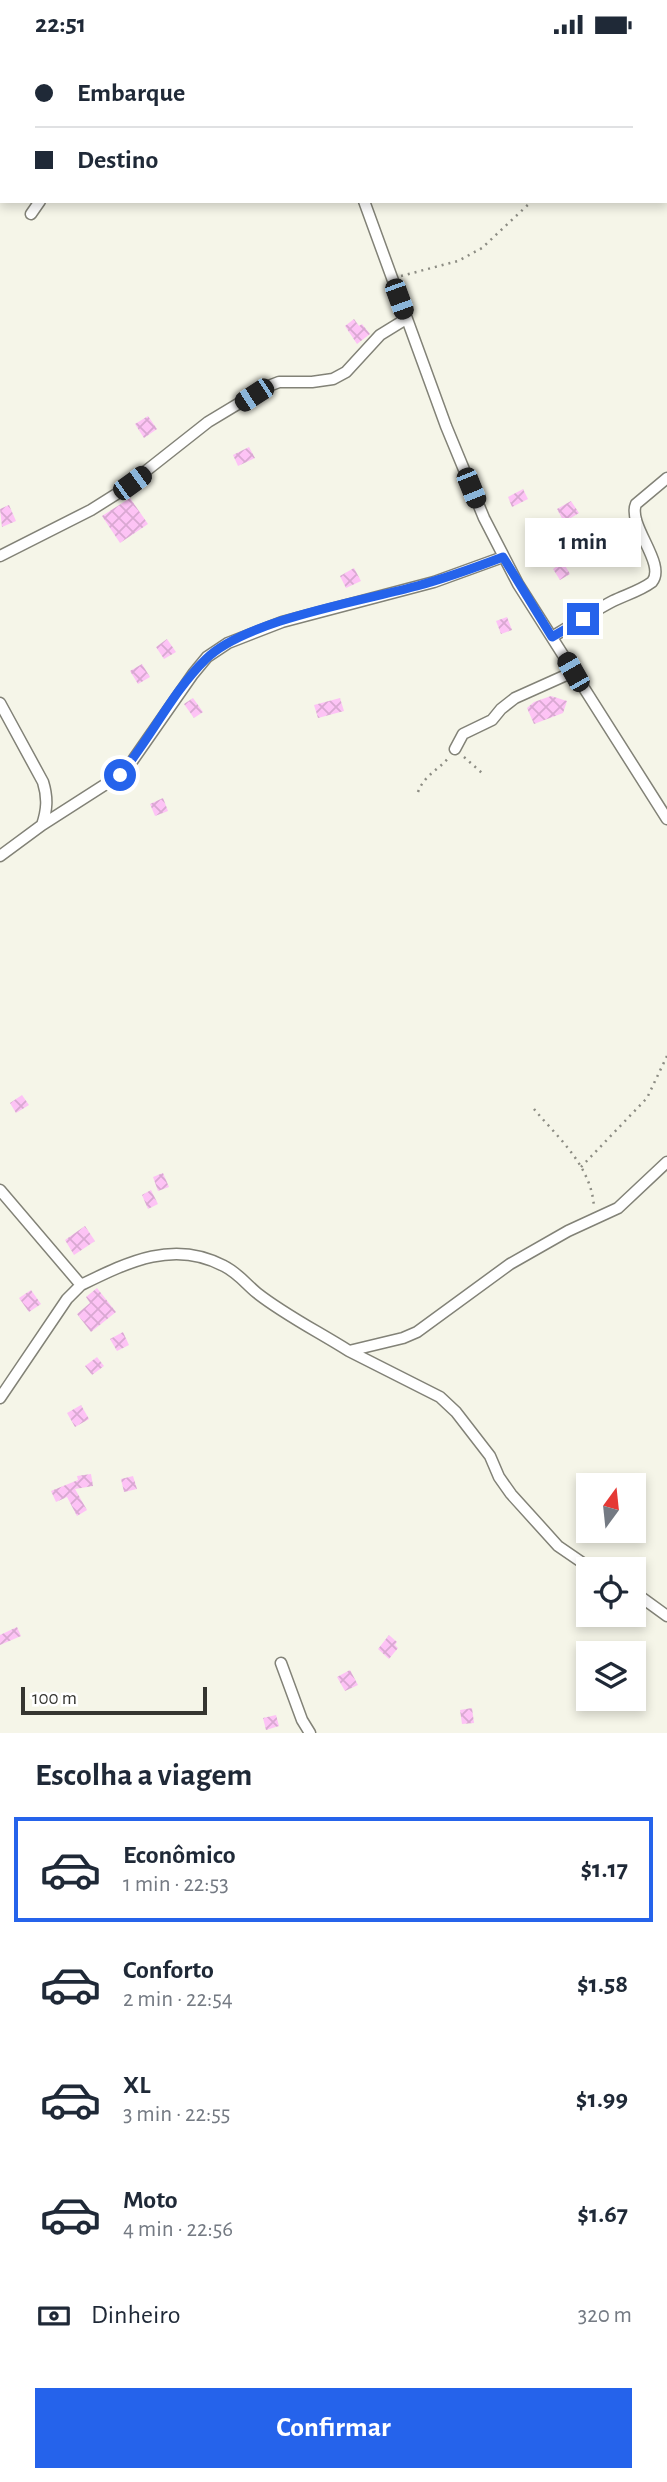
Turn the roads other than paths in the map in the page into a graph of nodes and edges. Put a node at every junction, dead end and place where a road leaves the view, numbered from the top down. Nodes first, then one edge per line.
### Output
1 (39, 203) edge
2 (365, 203) edge
3 (31, 214) dead end
4 (406, 319) junction
5 (667, 478) edge
6 (0, 555) edge
7 (503, 557) junction
8 (552, 637) junction
9 (573, 672) junction
10 (0, 703) edge
11 (455, 749) road end
12 (667, 819) edge
13 (42, 825) junction
14 (0, 856) edge
15 (667, 1161) edge
16 (0, 1190) edge
17 (81, 1285) junction
18 (349, 1351) junction
19 (0, 1398) edge
20 (576, 1558) edge
21 (646, 1601) edge
22 (667, 1616) edge
23 (281, 1663) dead end
24 (310, 1733) edge

1 - 3 street
2 - 4 street
4 - 6 street
4 - 7 street
5 - 8 street
7 - 8 street
7 - 13 street
8 - 9 street
9 - 11 street
9 - 12 street
10 - 13 street
13 - 14 street
15 - 18 street
16 - 17 street
17 - 18 street
17 - 19 street
18 - 20 street
21 - 22 street
23 - 24 street

